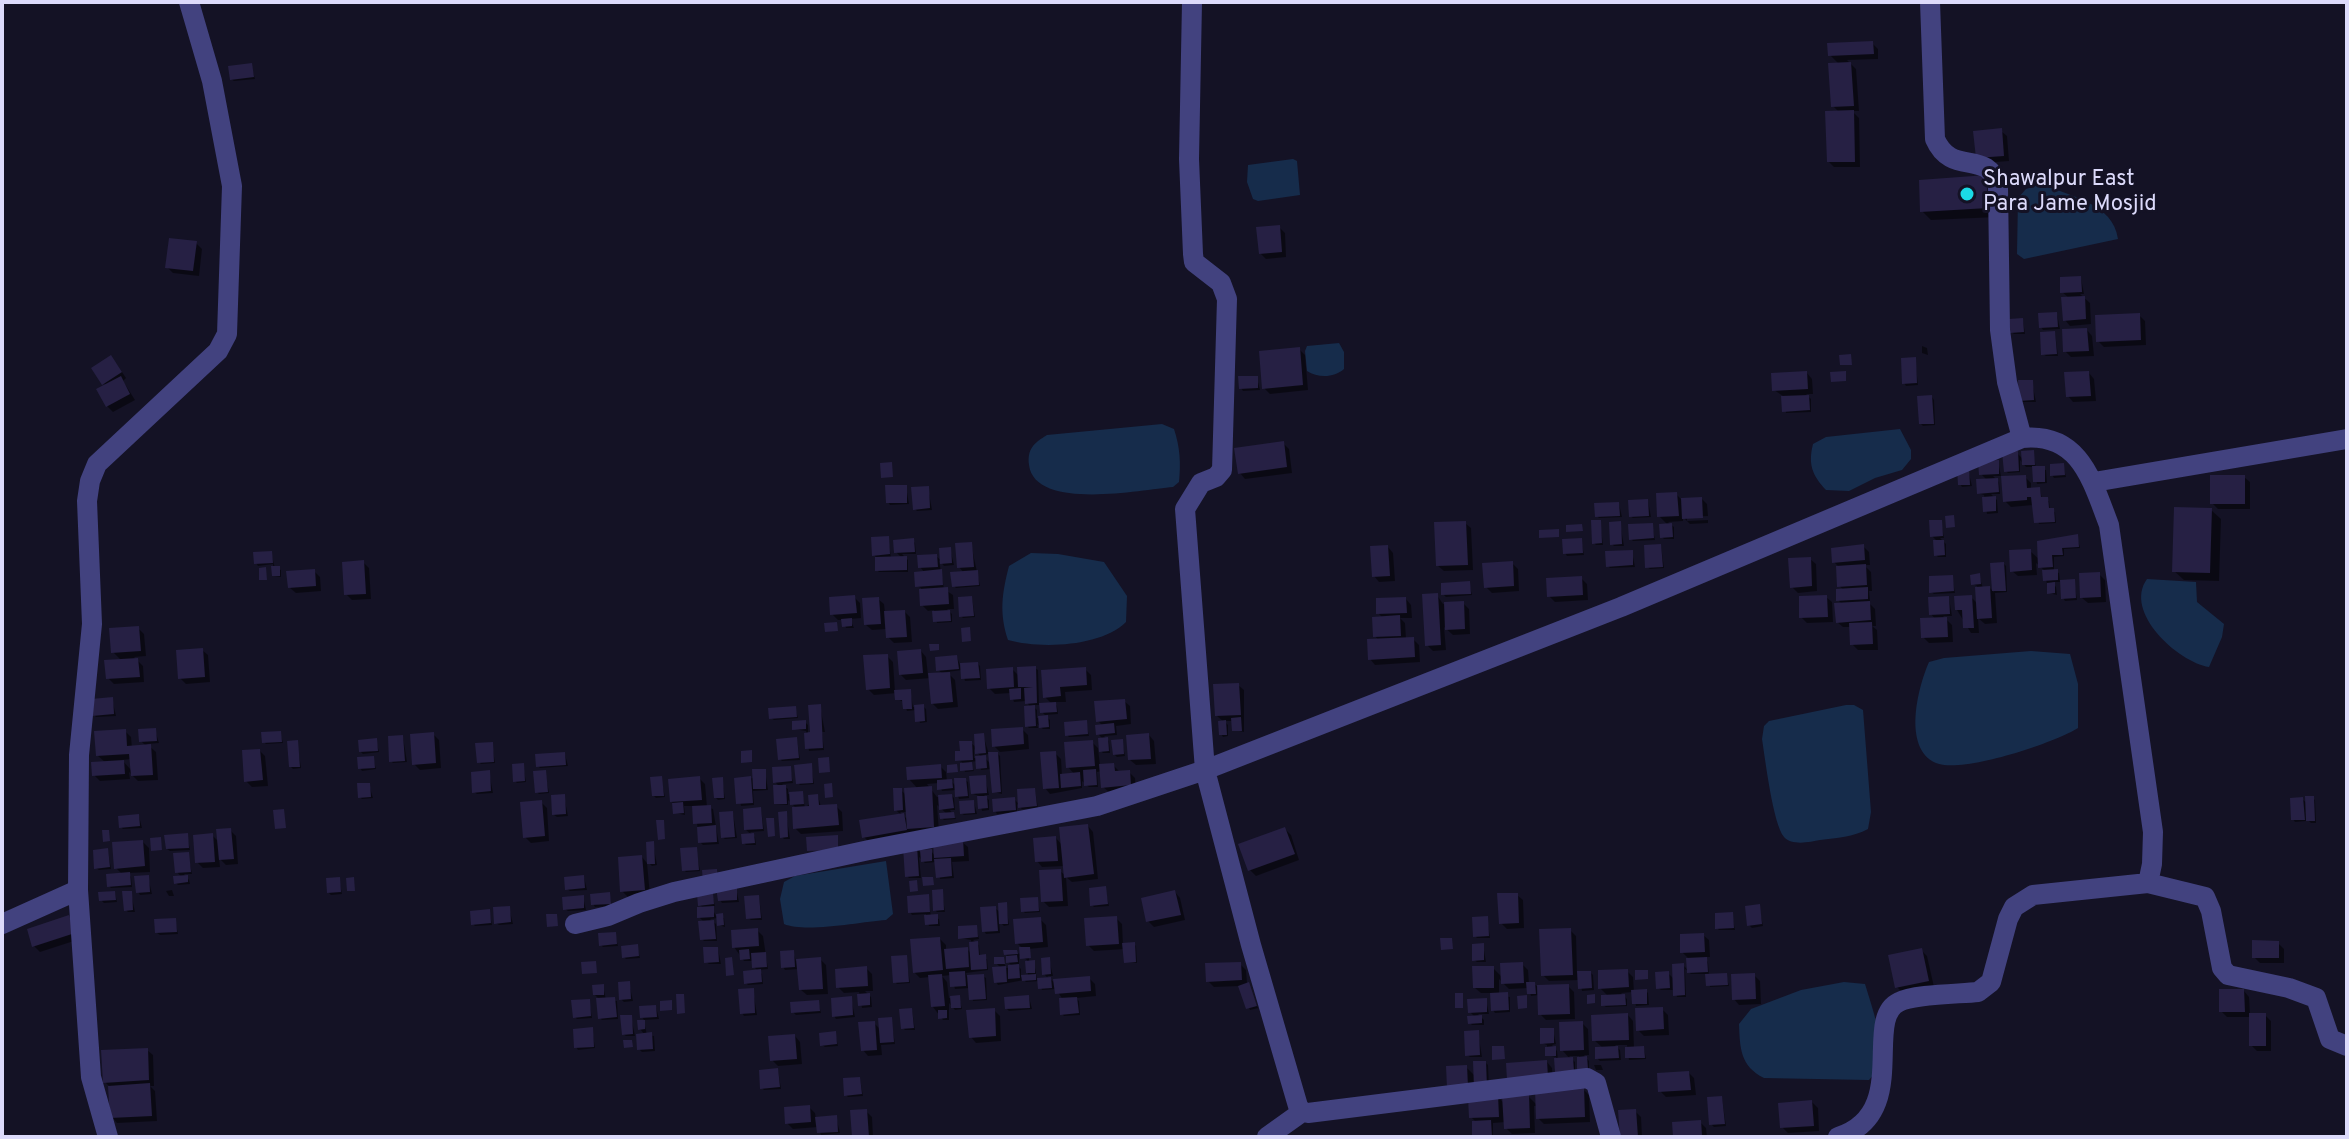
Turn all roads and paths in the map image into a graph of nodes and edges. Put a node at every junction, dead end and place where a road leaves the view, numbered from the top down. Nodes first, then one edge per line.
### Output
1 (189, 2) edge
2 (1192, 2) edge
3 (1930, 2) edge
4 (2022, 438) junction
5 (2347, 439) edge
6 (2094, 482) junction
7 (1205, 770) junction
8 (2148, 883) junction
9 (78, 890) junction
10 (2, 924) edge
11 (575, 924) dead end
12 (2347, 1046) edge
13 (1302, 1112) junction
14 (108, 1137) edge
15 (1267, 1137) edge
16 (1611, 1137) edge
17 (1838, 1137) edge

1 - 9 street
2 - 7 street
3 - 4 street
4 - 6 street
4 - 7 street
5 - 6 street
6 - 8 street
7 - 11 street
7 - 13 street
8 - 12 street
8 - 17 street
9 - 10 street
9 - 14 street
13 - 15 street
13 - 16 street

